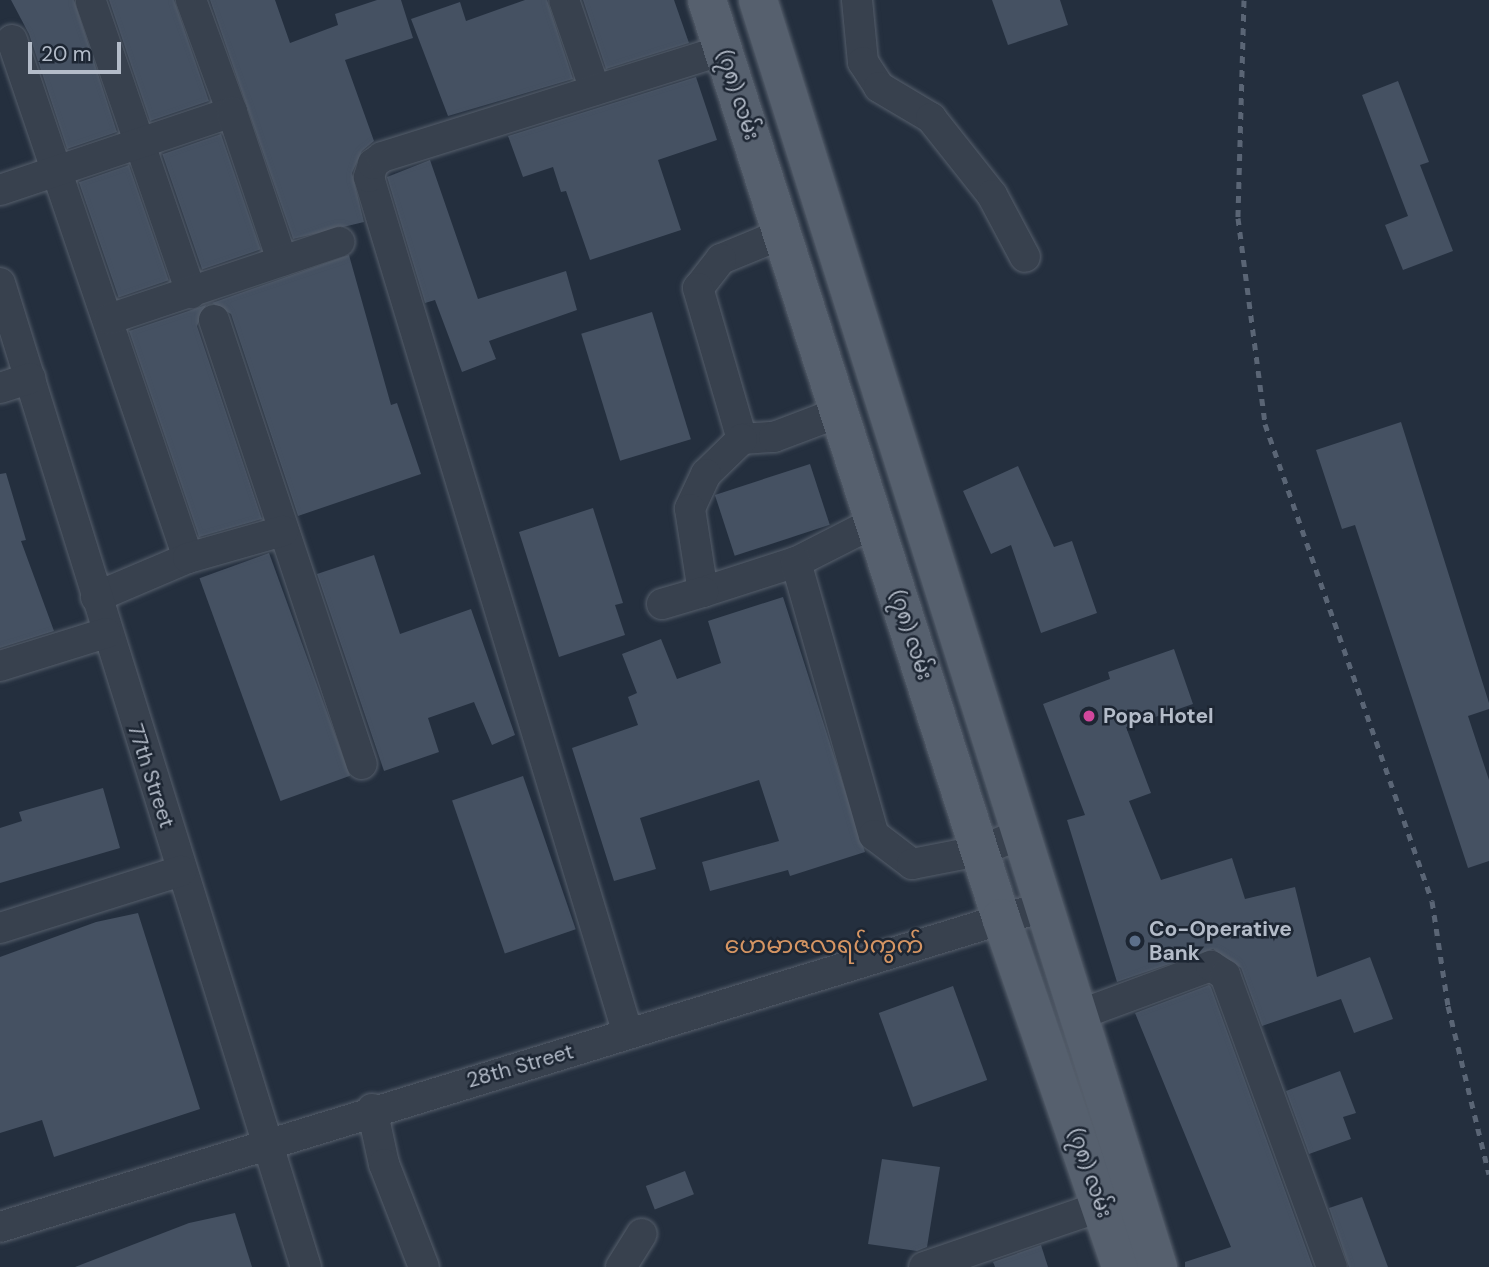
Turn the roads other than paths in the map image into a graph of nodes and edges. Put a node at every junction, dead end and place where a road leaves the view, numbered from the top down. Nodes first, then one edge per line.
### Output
1 (191, 0) edge
2 (564, 0) edge
3 (707, 0) edge
4 (758, 0) edge
5 (857, 0) edge
6 (91, 2) dead end
7 (12, 40) dead end
8 (724, 50) junction
9 (595, 90) junction
10 (232, 112) junction
11 (140, 141) junction
12 (60, 167) junction
13 (0, 190) edge
14 (782, 234) junction
15 (338, 242) dead end
16 (1025, 257) dead end
17 (282, 261) junction
18 (0, 284) edge
19 (191, 293) junction
20 (109, 319) junction
21 (214, 320) dead end
22 (30, 378) junction
23 (0, 387) edge
24 (840, 412) junction
25 (742, 439) junction
26 (875, 522) junction
27 (283, 531) junction
28 (188, 558) junction
29 (796, 562) junction
30 (703, 592) junction
31 (96, 597) junction
32 (662, 604) dead end
33 (106, 633) junction
34 (0, 666) edge
35 (362, 764) dead end
36 (1019, 835) junction
37 (979, 851) junction
38 (181, 871) junction
39 (1042, 906) junction
40 (1001, 918) junction
41 (0, 928) edge
42 (1076, 1016) junction
43 (628, 1034) junction
44 (372, 1109) junction
45 (265, 1142) junction
46 (1102, 1206) junction
47 (0, 1227) edge
48 (642, 1234) dead end
49 (306, 1267) edge
50 (424, 1267) edge
51 (621, 1267) edge
52 (925, 1267) edge
53 (1121, 1267) edge
54 (1158, 1267) edge
55 (1332, 1267) edge

1 - 10 street
2 - 9 street
3 - 8 main road, (၇၈) လမ်း
4 - 36 main road, (၇၈) လမ်း
5 - 16 street
6 - 11 street
7 - 12 street
8 - 9 street
8 - 14 main road, (၇၈) လမ်း
9 - 43 street
10 - 11 street
10 - 17 street
11 - 12 street
11 - 19 street
12 - 13 street
12 - 20 street
14 - 24 main road, (၇၈) လမ်း
14 - 25 street
15 - 17 street
17 - 19 street
18 - 22 street, 77th Street
19 - 20 street
20 - 28 street
21 - 27 street
22 - 23 street
22 - 31 street, 77th Street
24 - 25 street
24 - 26 main road, (၇၈) လမ်း
25 - 30 street
26 - 29 street
26 - 37 main road, (၇၈) လမ်း
27 - 28 street
27 - 35 street
28 - 31 street
29 - 30 street
29 - 37 street
30 - 32 street
31 - 33 street, 77th Street
33 - 34 street
33 - 38 street, 77th Street
36 - 37 street
36 - 39 main road, (၇၈) လမ်း
37 - 40 main road, (၇၈) လမ်း
38 - 41 street
38 - 45 street, 77th Street
39 - 40 street, 28th Street
39 - 42 main road, (၇၈) လမ်း
40 - 43 street, 28th Street
40 - 46 main road, (၇၈) လမ်း
42 - 54 main road, (၇၈) လမ်း
42 - 55 street
43 - 44 street, 28th Street
44 - 45 street, 28th Street
44 - 50 street
45 - 47 street, 28th Street
45 - 49 street, 77th Street
46 - 52 street
46 - 53 main road, (၇၈) လမ်း
48 - 51 street

